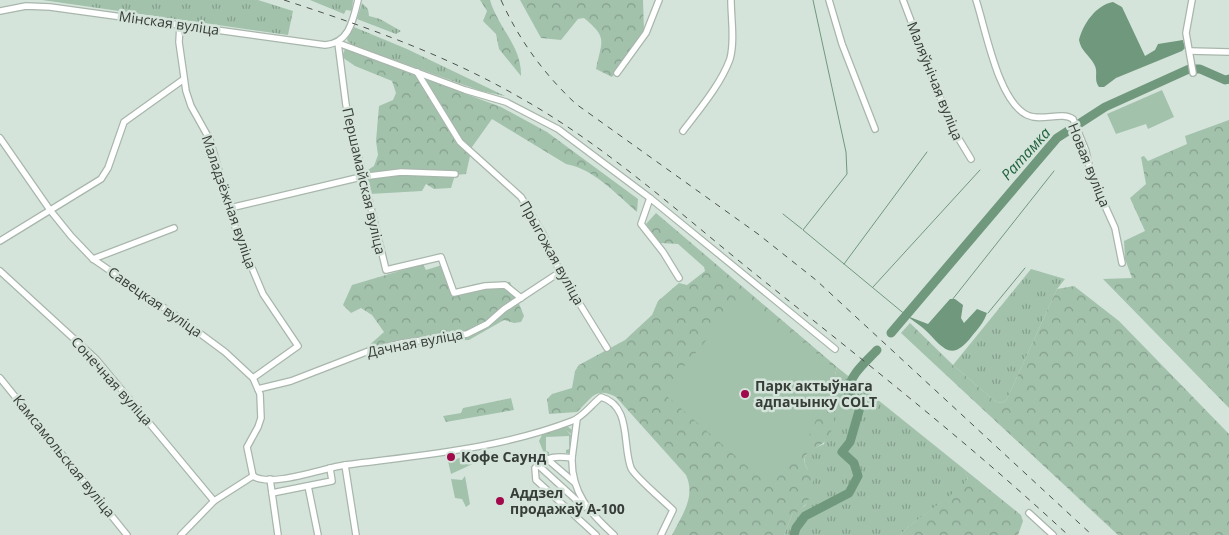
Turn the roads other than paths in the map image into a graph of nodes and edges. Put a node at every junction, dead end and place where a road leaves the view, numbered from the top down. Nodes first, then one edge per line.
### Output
1 (358, 0) edge
2 (659, 0) edge
3 (731, 0) edge
4 (829, 0) edge
5 (903, 0) edge
6 (976, 0) edge
7 (1192, 0) edge
8 (0, 11) edge
9 (180, 25) junction
10 (338, 43) junction
11 (1190, 51) junction
12 (1229, 52) edge
13 (417, 72) junction
14 (617, 73) dead end
15 (1193, 73) dead end
16 (184, 79) junction
17 (875, 129) dead end
18 (683, 131) dead end
19 (0, 138) edge
20 (971, 160) dead end
21 (455, 174) dead end
22 (362, 177) junction
23 (650, 198) junction
24 (230, 208) junction
25 (50, 210) junction
26 (174, 228) dead end
27 (0, 241) edge
28 (93, 259) junction
29 (1122, 263) dead end
30 (0, 271) edge
31 (560, 272) junction
32 (680, 278) dead end
33 (521, 298) junction
34 (607, 348) dead end
35 (835, 349) dead end
36 (0, 378) edge
37 (253, 378) junction
38 (258, 389) junction
39 (576, 419) junction
40 (547, 458) junction
41 (572, 458) junction
42 (345, 465) junction
43 (538, 465) junction
44 (330, 468) junction
45 (253, 476) junction
46 (270, 479) junction
47 (575, 483) junction
48 (308, 486) junction
49 (272, 493) junction
50 (214, 501) junction
51 (1029, 513) dead end
52 (592, 515) junction
53 (127, 535) edge
54 (181, 535) edge
55 (278, 535) edge
56 (318, 535) edge
57 (356, 535) edge
58 (596, 535) edge
59 (614, 535) edge
60 (661, 535) edge
61 (1053, 535) edge

1 - 10 street
2 - 14 street
3 - 18 street
4 - 17 street
5 - 20 street, Маляўнічая вуліца
6 - 29 street, Новая вуліца
7 - 11 street
8 - 9 street, Мінская вуліца
9 - 10 street, Мінская вуліца
9 - 16 street, Маладзёжная вуліца
10 - 13 street
10 - 22 street, Першамайская вуліца
11 - 12 street
11 - 15 street
13 - 23 street
13 - 31 street, Прыгожая вуліца
16 - 24 street, Маладзёжная вуліца
16 - 25 street
19 - 25 street, Савецкая вуліца
21 - 22 street
22 - 24 street
22 - 33 street, Першамайская вуліца
23 - 32 street
23 - 35 street
24 - 37 street, Маладзёжная вуліца
25 - 27 street
25 - 28 street, Савецкая вуліца
26 - 28 street
28 - 37 street, Савецкая вуліца
30 - 50 street, Сонечная вуліца
31 - 33 street, Дачная вуліца
31 - 34 street, Прыгожая вуліца
33 - 38 street, Дачная вуліца
36 - 53 street, Камсамольская вуліца
37 - 38 street, Савецкая вуліца
38 - 45 street, Савецкая вуліца
39 - 41 street
39 - 42 street
39 - 60 street
40 - 41 street
40 - 43 street
40 - 47 street
41 - 47 street
42 - 44 street
42 - 57 street
43 - 52 street
43 - 58 street
44 - 46 street
44 - 48 street
45 - 46 street
45 - 50 street
46 - 49 street
47 - 52 street
48 - 49 street
48 - 56 street
49 - 55 street
50 - 54 street
51 - 61 street
52 - 59 street

